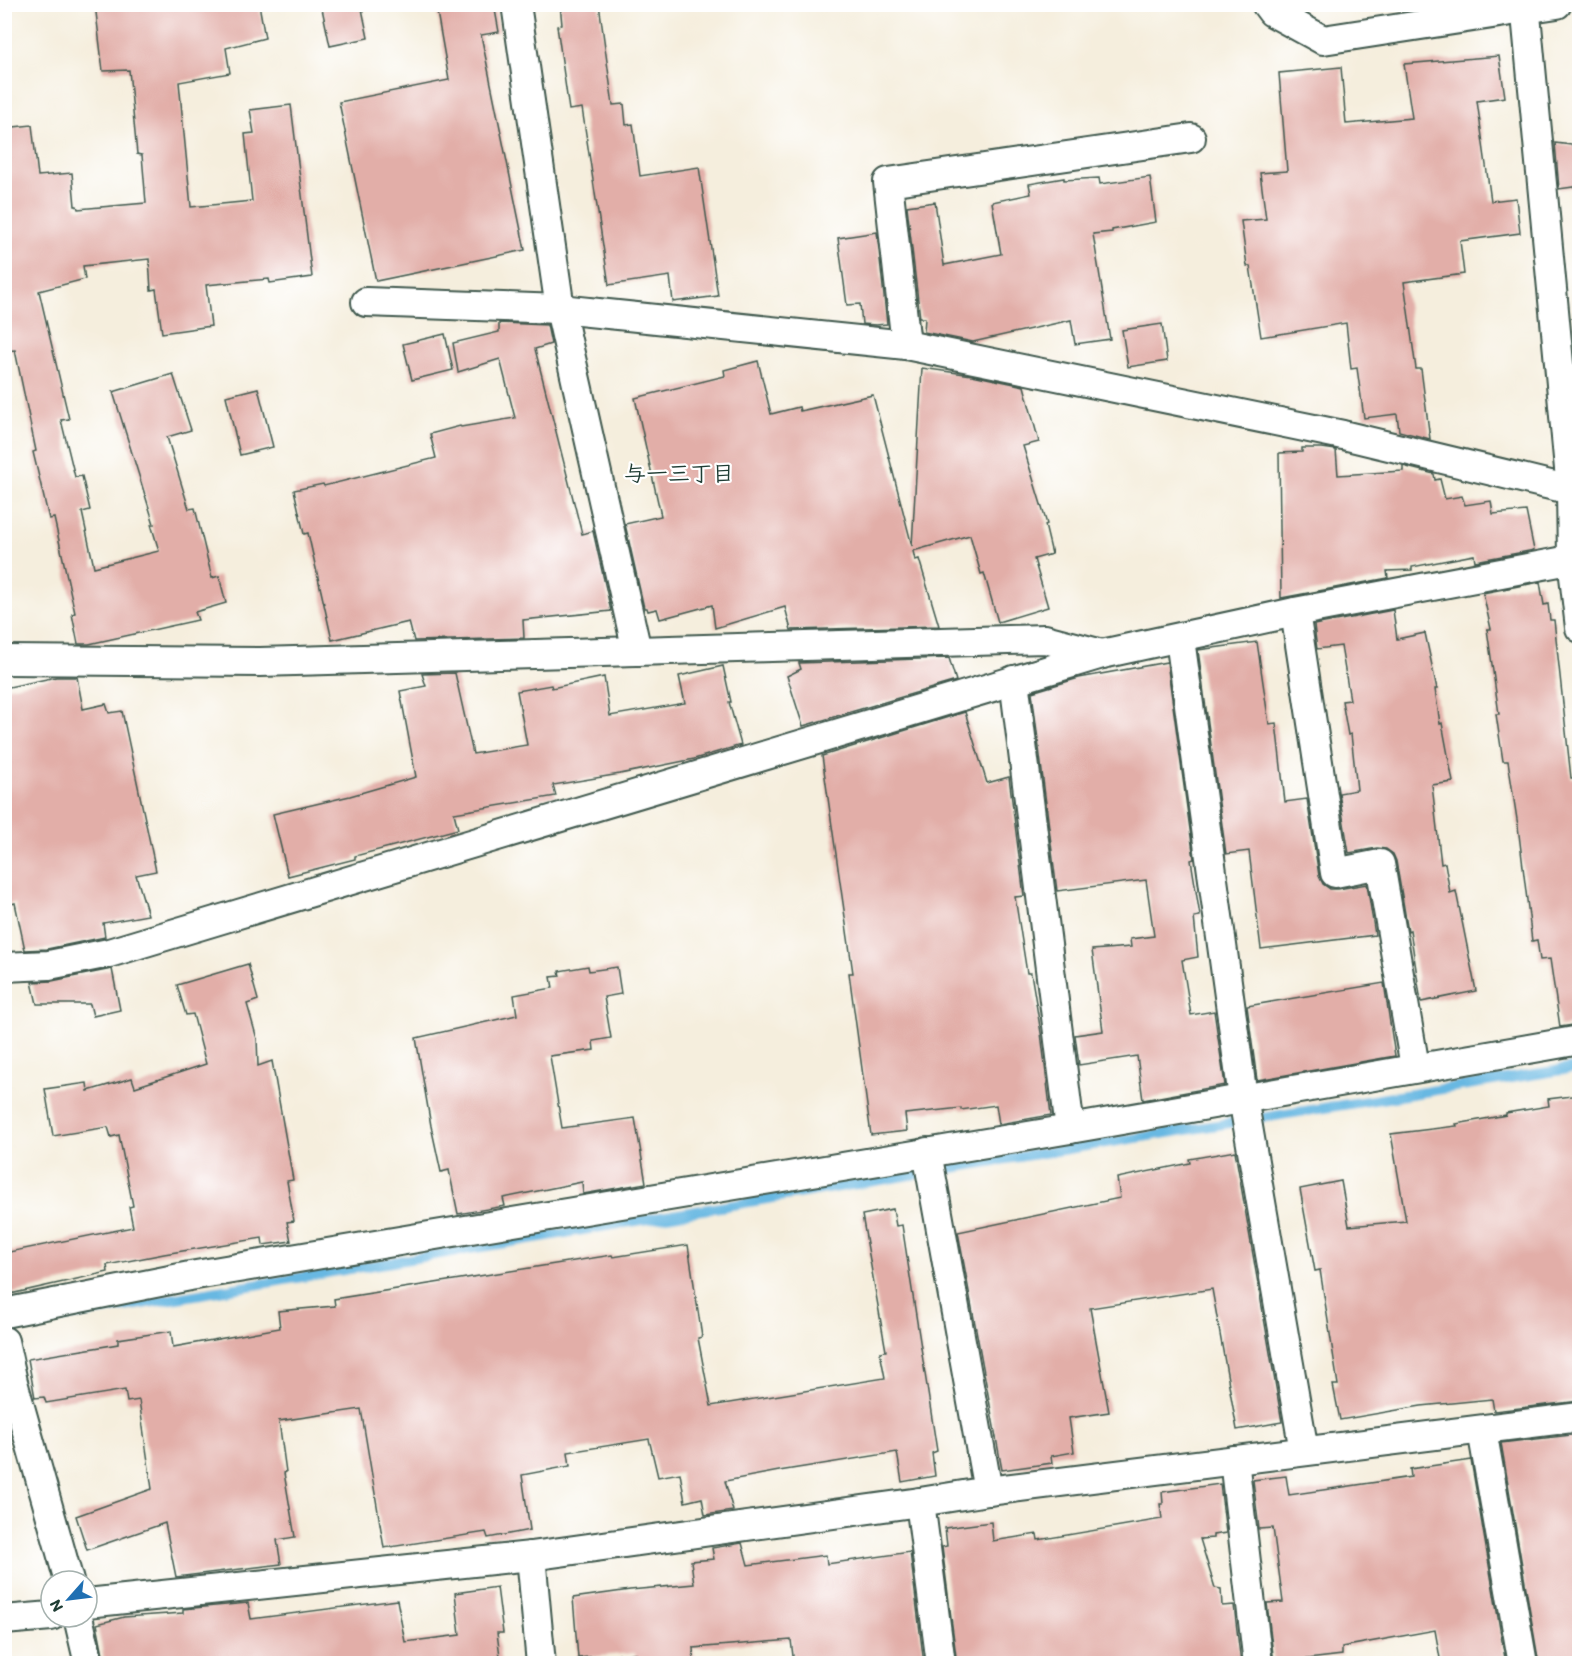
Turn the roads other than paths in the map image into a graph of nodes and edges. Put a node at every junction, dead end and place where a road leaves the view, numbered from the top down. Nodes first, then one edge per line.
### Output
1 (516, 4) edge
2 (1266, 4) edge
3 (1557, 4) edge
4 (1525, 7) edge
5 (1191, 138) dead end
6 (366, 302) dead end
7 (560, 309) junction
8 (906, 345) junction
9 (1571, 490) junction
10 (1576, 559) edge
11 (1295, 612) junction
12 (1580, 628) edge
13 (1180, 639) junction
14 (637, 651) junction
15 (1102, 654) junction
16 (4, 660) edge
17 (1014, 680) junction
18 (4, 967) edge
19 (1580, 1040) edge
20 (1415, 1067) junction
21 (1242, 1098) junction
22 (1070, 1129) junction
23 (927, 1152) junction
24 (4, 1313) edge
25 (4, 1341) edge
26 (1580, 1417) edge
27 (1482, 1430) junction
28 (1304, 1451) junction
29 (1234, 1460) junction
30 (988, 1491) junction
31 (921, 1502) junction
32 (531, 1556) junction
33 (66, 1569) edge
34 (99, 1602) edge
35 (39, 1617) edge
36 (4, 1620) edge
37 (81, 1629) edge
38 (89, 1664) edge
39 (541, 1664) edge
40 (941, 1664) edge
41 (1258, 1664) edge
42 (1523, 1664) edge

1 - 7 street
2 - 4 street
3 - 4 street
4 - 9 street
5 - 8 street
6 - 7 street
7 - 8 street
7 - 14 street
8 - 9 street
9 - 10 street
10 - 11 street
10 - 12 street
11 - 13 street
11 - 20 street
13 - 15 street
13 - 21 street
14 - 15 street
14 - 16 street
15 - 17 street
17 - 18 street
17 - 22 street
19 - 20 street
20 - 21 street
21 - 22 street
21 - 28 street
22 - 23 street
23 - 24 street
23 - 30 street
25 - 33 street
26 - 27 street
27 - 28 street
27 - 42 street
28 - 29 street
29 - 30 street
29 - 41 street
30 - 31 street
31 - 32 street
31 - 40 street
32 - 34 street
32 - 39 street
35 - 36 street
37 - 38 street

